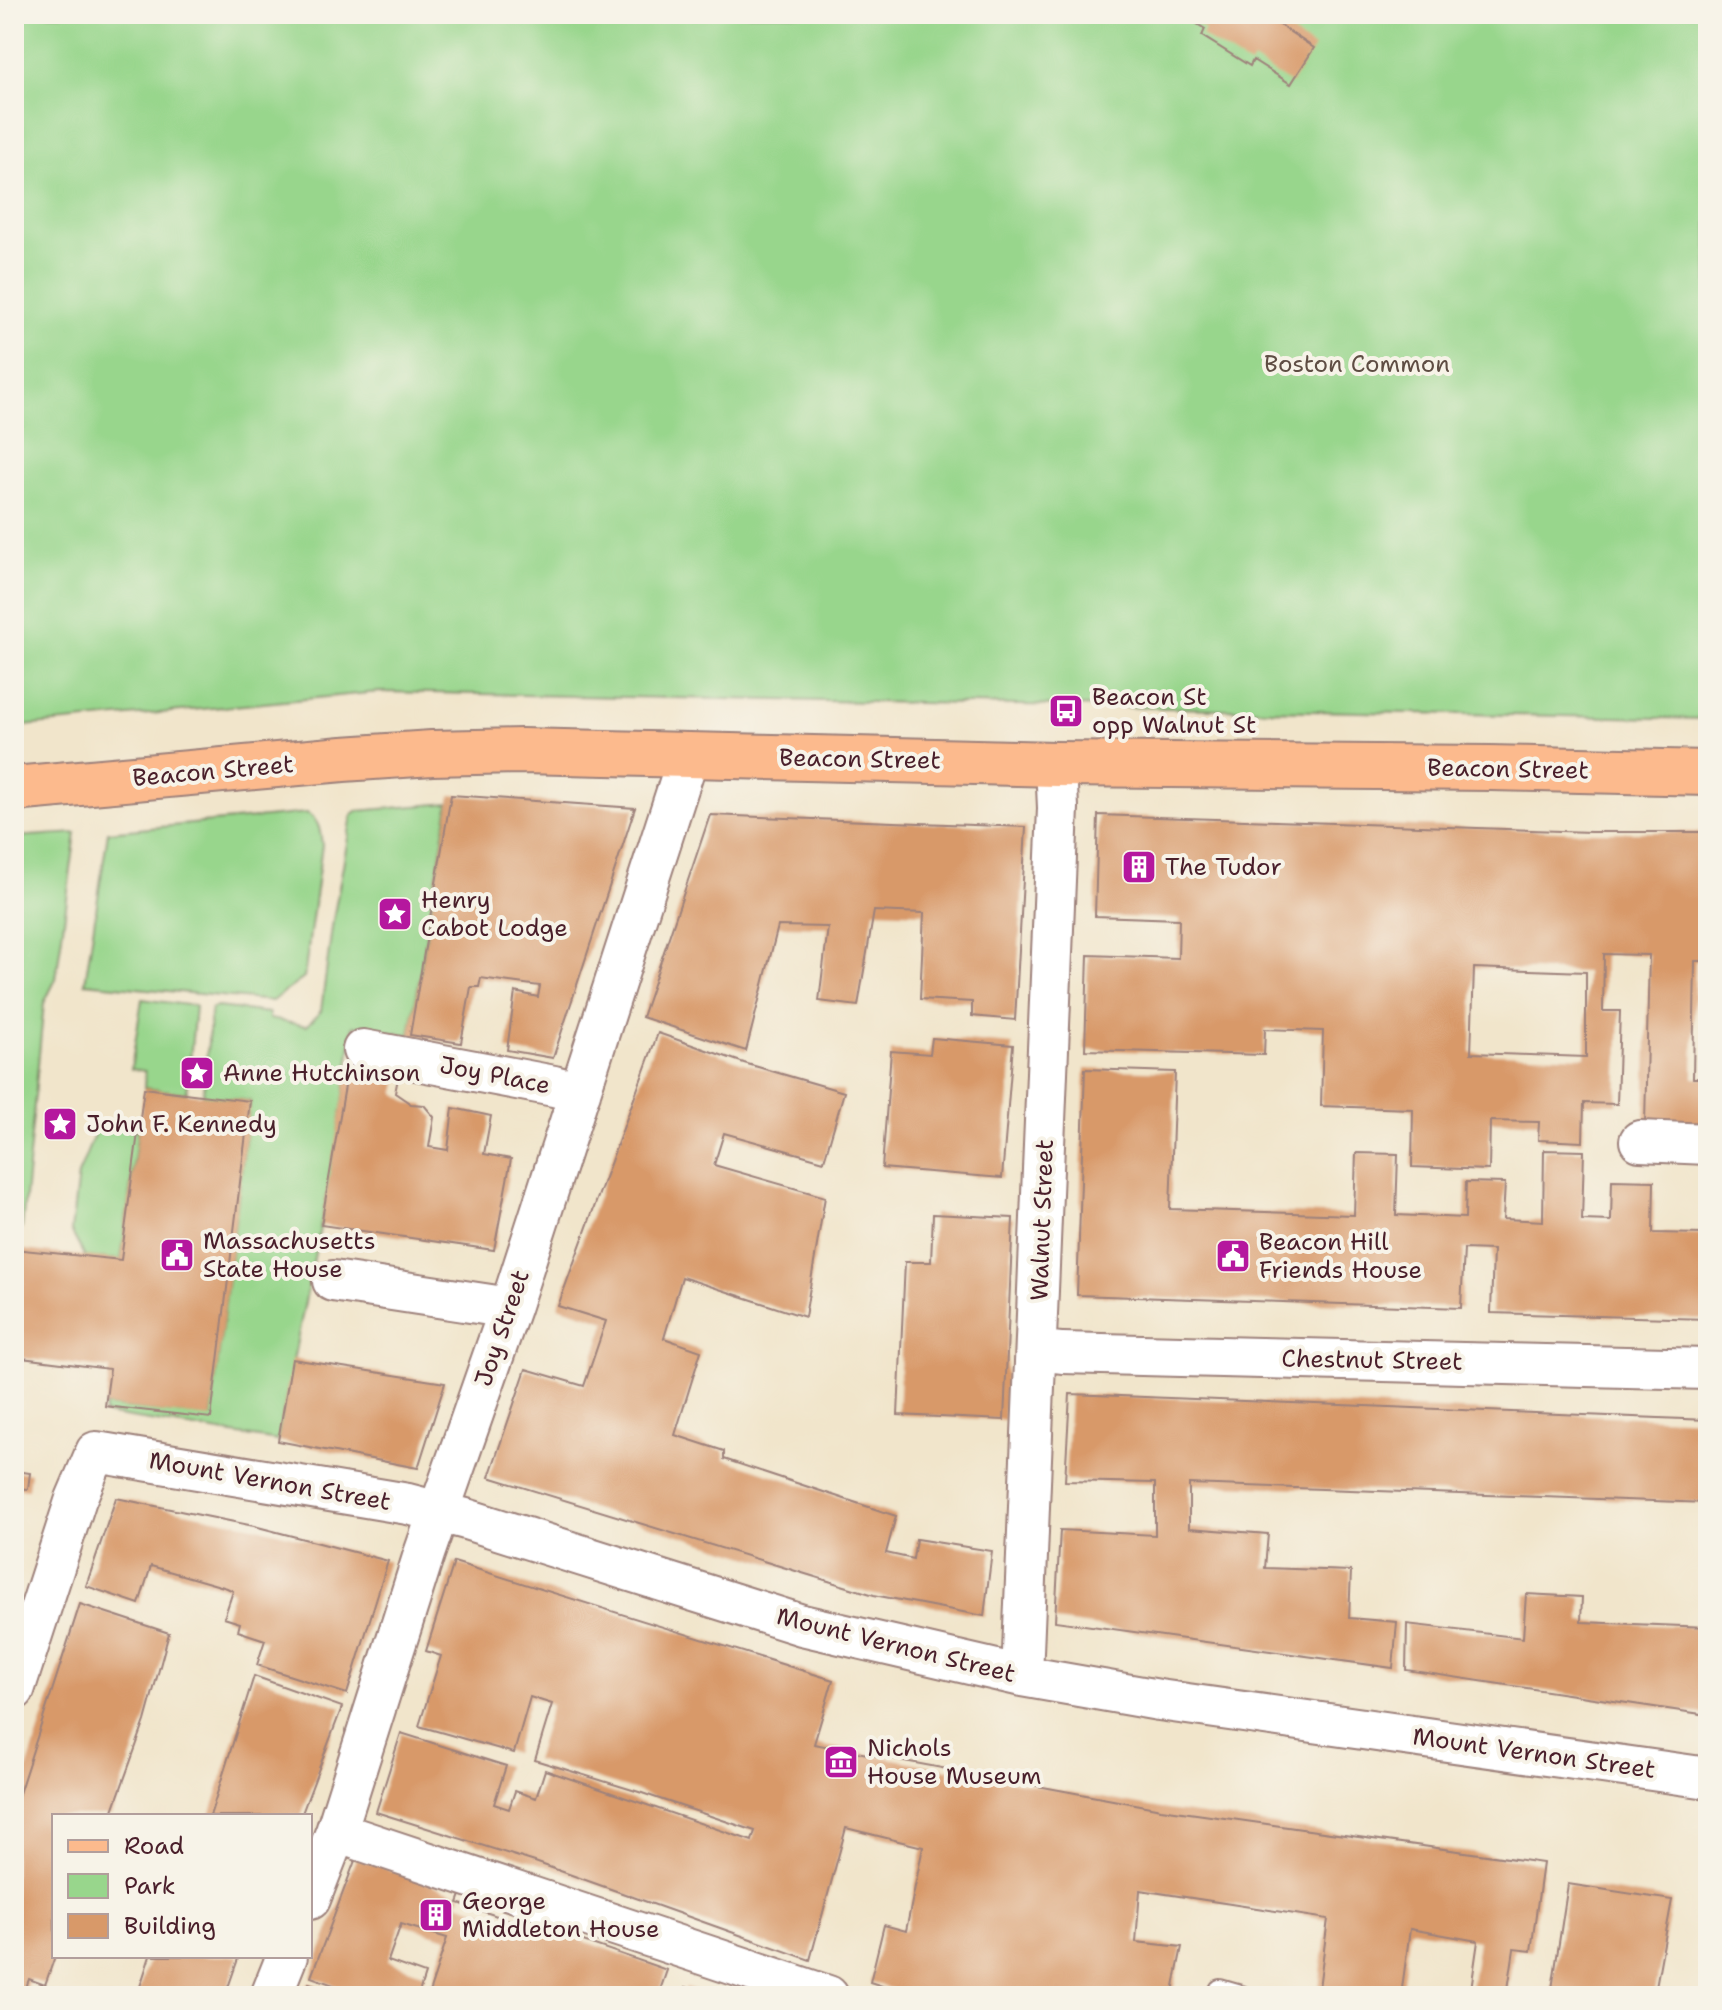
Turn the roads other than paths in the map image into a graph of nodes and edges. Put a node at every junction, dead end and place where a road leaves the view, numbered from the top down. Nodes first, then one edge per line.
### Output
1 (689, 754) junction
2 (1056, 764) junction
3 (1708, 773) edge
4 (14, 789) edge
5 (363, 1050) dead end
6 (580, 1093) junction
7 (1640, 1141) dead end
8 (1708, 1144) edge
9 (333, 1281) dead end
10 (510, 1308) junction
11 (1036, 1350) junction
12 (1708, 1369) edge
13 (438, 1513) junction
14 (1022, 1676) junction
15 (14, 1690) edge
16 (1708, 1778) edge
17 (336, 1832) junction
18 (312, 1894) edge
19 (286, 1958) edge
20 (1220, 1990) dead end
21 (271, 1996) edge
22 (828, 1996) edge
23 (1241, 1996) edge

1 - 2 main road, Beacon Street
1 - 4 main road, Beacon Street
1 - 6 street, Joy Street
2 - 3 main road, Beacon Street
2 - 11 street, Walnut Street
5 - 6 street, Joy Place
6 - 10 street, Joy Street
7 - 8 street
9 - 10 street
10 - 13 street, Joy Street
11 - 12 street, Chestnut Street
11 - 14 street, Walnut Street
13 - 14 street, Mount Vernon Street
13 - 15 street, Mount Vernon Street
13 - 17 street, Joy Street
14 - 16 street, Mount Vernon Street
17 - 18 street, Joy Street
17 - 22 street
19 - 21 street
20 - 23 lane

